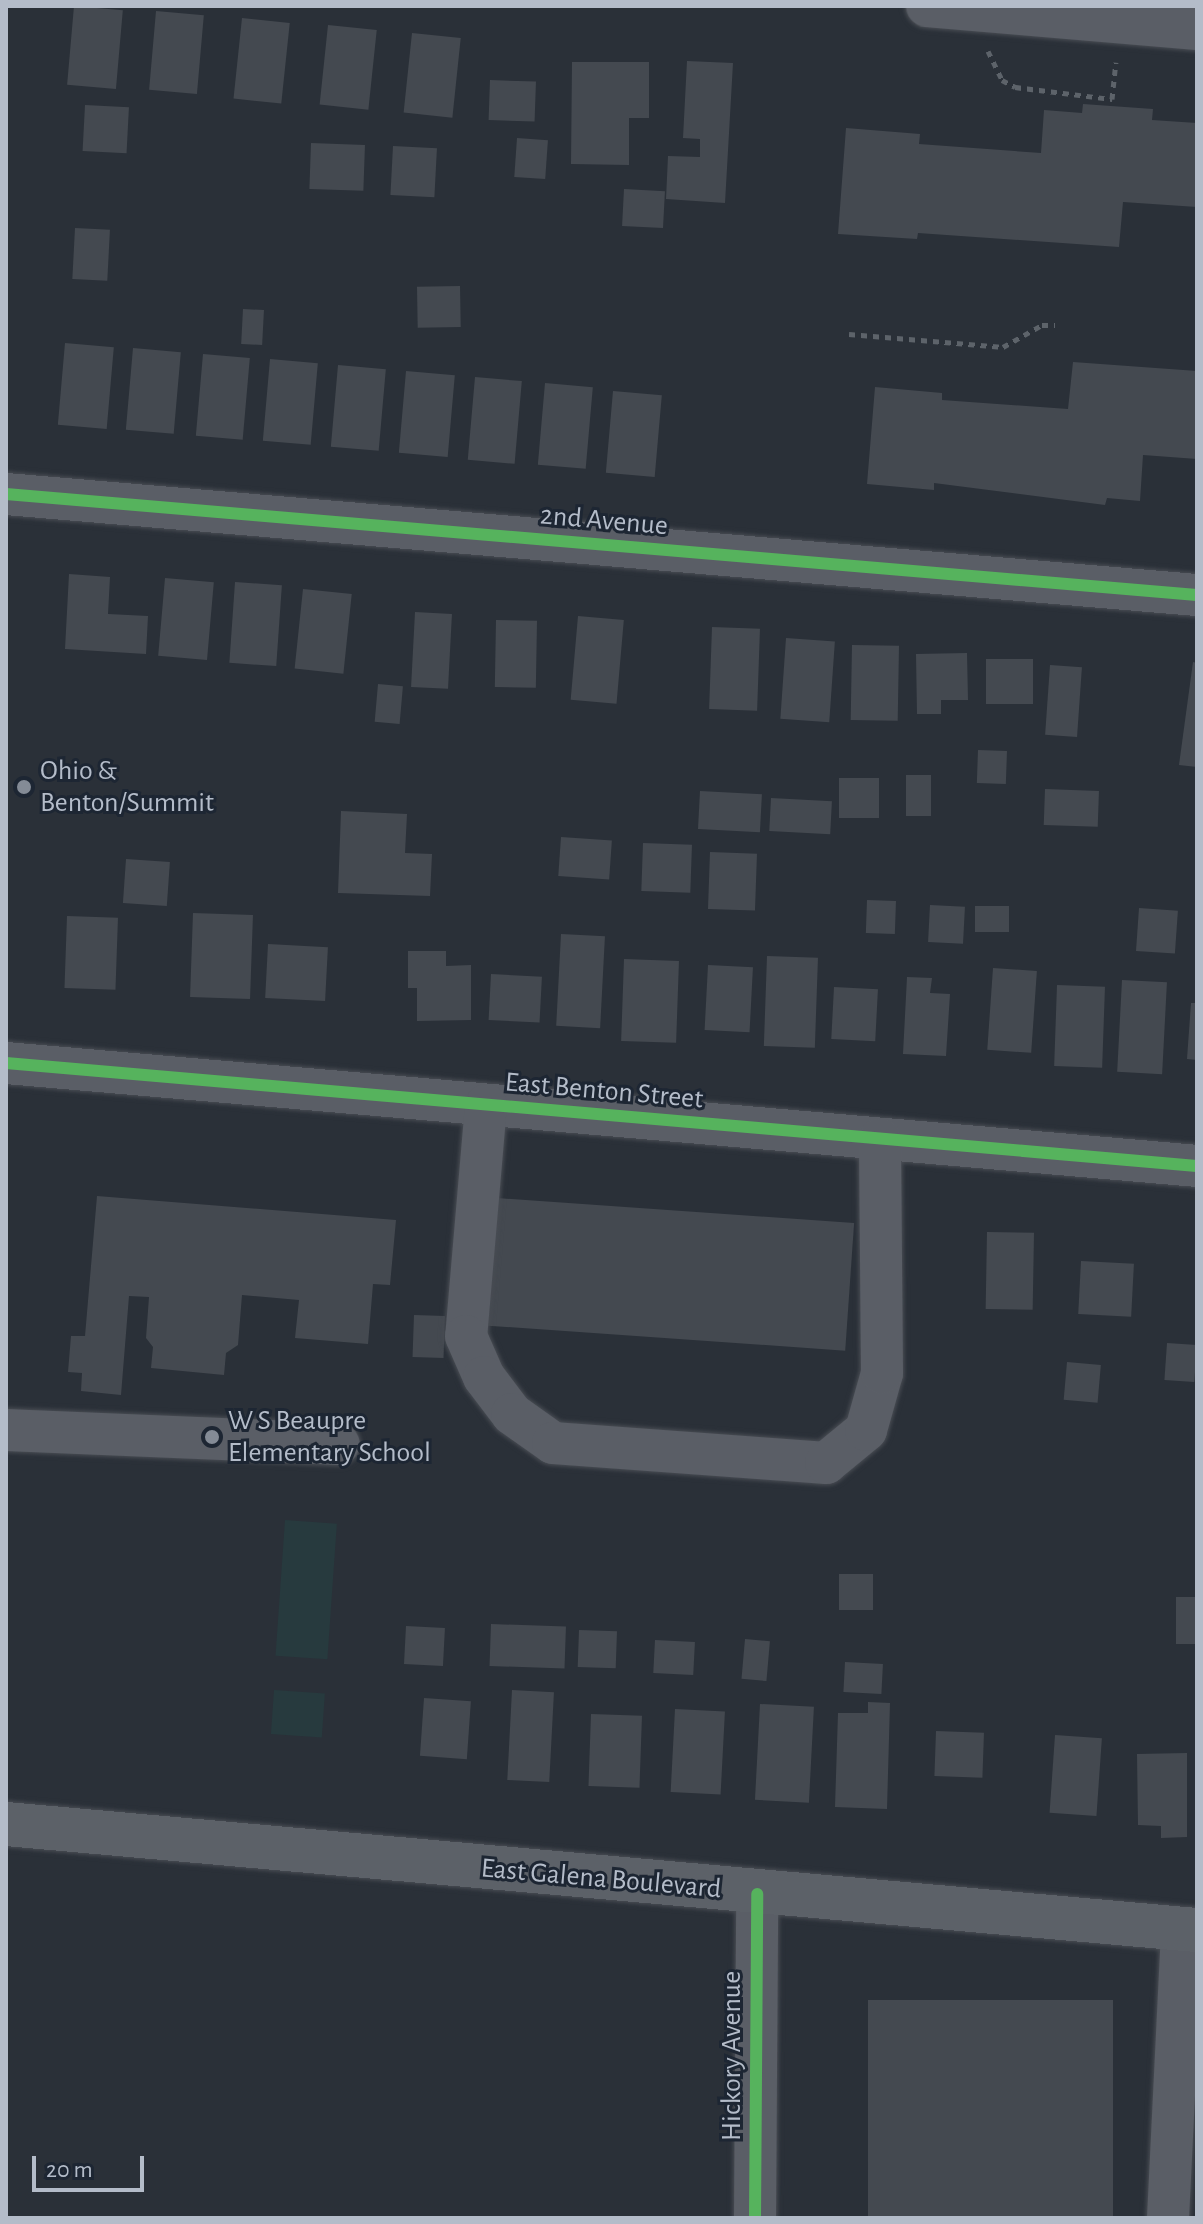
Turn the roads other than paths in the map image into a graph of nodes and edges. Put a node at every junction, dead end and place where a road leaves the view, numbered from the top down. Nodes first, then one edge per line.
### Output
1 (927, 6) edge
2 (1197, 29) edge
3 (6, 494) edge
4 (1197, 595) edge
5 (6, 1063) edge
6 (486, 1105) junction
7 (880, 1139) junction
8 (1197, 1166) edge
9 (6, 1430) edge
10 (339, 1444) dead end
11 (6, 1824) edge
12 (757, 1894) junction
13 (1190, 1929) edge
14 (755, 2218) edge
15 (1168, 2218) edge

1 - 2 street
3 - 4 street, 2nd Avenue
5 - 6 street, East Benton Street
6 - 7 street, East Benton Street
6 - 7 street
7 - 8 street, East Benton Street
9 - 10 street
11 - 12 main road, East Galena Boulevard
12 - 13 main road, East Galena Boulevard
12 - 14 street, Hickory Avenue
13 - 15 street

